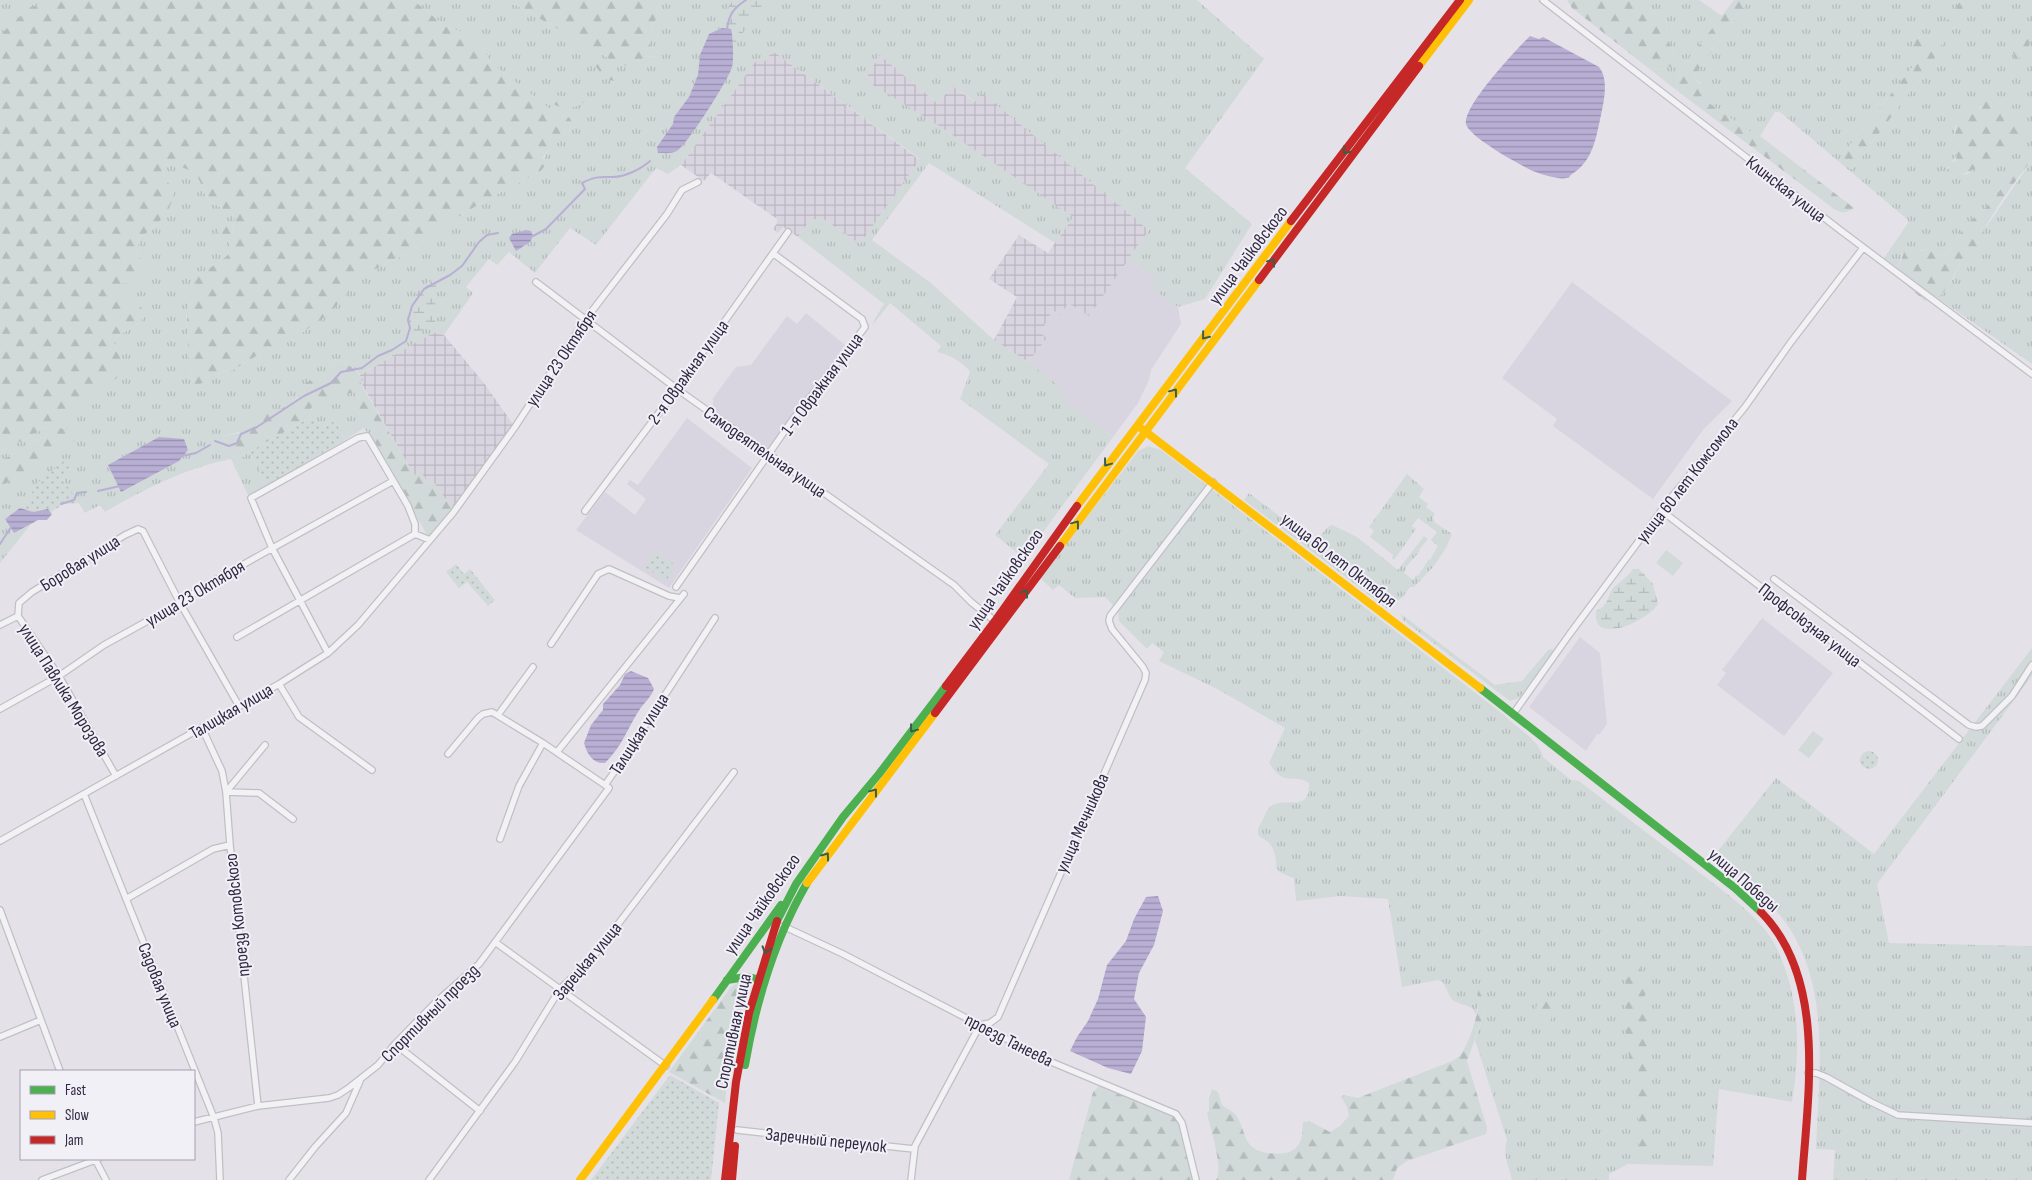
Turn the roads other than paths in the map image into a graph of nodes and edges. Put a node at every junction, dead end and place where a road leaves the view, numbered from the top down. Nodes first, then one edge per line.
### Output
1 (1460, 0) edge
2 (1468, 0) edge
3 (1542, 0) edge
4 (698, 182) dead end
5 (788, 232) dead end
6 (1863, 248) junction
7 (774, 254) junction
8 (536, 282) dead end
9 (585, 320) junction
10 (2032, 374) edge
11 (677, 389) junction
12 (1137, 424) junction
13 (1145, 431) junction
14 (768, 454) junction
15 (393, 481) junction
16 (1213, 482) junction
17 (585, 511) dead end
18 (1662, 511) junction
19 (415, 534) junction
20 (430, 540) junction
21 (272, 548) junction
22 (1774, 579) dead end
23 (676, 587) dead end
24 (301, 600) junction
25 (19, 603) joint
26 (180, 604) junction
27 (18, 616) junction
28 (715, 618) dead end
29 (995, 620) junction
30 (0, 625) edge
31 (236, 636) dead end
32 (551, 644) dead end
33 (328, 653) junction
34 (2032, 665) edge
35 (533, 668) dead end
36 (59, 676) junction
37 (279, 684) junction
38 (239, 706) junction
39 (0, 709) edge
40 (498, 714) junction
41 (1513, 714) junction
42 (202, 728) junction
43 (1959, 739) dead end
44 (544, 743) junction
45 (265, 745) dead end
46 (557, 752) junction
47 (448, 754) dead end
48 (372, 770) dead end
49 (734, 772) dead end
50 (116, 776) junction
51 (605, 785) junction
52 (226, 792) junction
53 (84, 794) junction
54 (293, 819) dead end
55 (500, 839) dead end
56 (0, 841) edge
57 (230, 845) junction
58 (790, 893) junction
59 (126, 899) junction
60 (0, 910) edge
61 (791, 911) joint
62 (776, 921) junction
63 (783, 927) junction
64 (495, 942) junction
65 (727, 980) junction
66 (761, 980) junction
67 (560, 989) junction
68 (41, 1020) junction
69 (980, 1025) junction
70 (0, 1037) edge
71 (395, 1044) junction
72 (666, 1066) junction
73 (60, 1070) edge
74 (195, 1070) edge
75 (195, 1071) edge
76 (1808, 1073) junction
77 (361, 1079) junction
78 (258, 1106) junction
79 (480, 1112) junction
80 (214, 1118) junction
81 (195, 1122) edge
82 (2032, 1123) edge
83 (737, 1130) junction
84 (914, 1148) junction
85 (94, 1160) edge
86 (97, 1160) edge
87 (42, 1180) edge
88 (106, 1180) edge
89 (220, 1180) edge
90 (289, 1180) edge
91 (429, 1180) edge
92 (580, 1180) edge
93 (725, 1180) edge
94 (732, 1180) edge
95 (911, 1180) edge
96 (1196, 1180) edge
97 (1802, 1180) edge

1 -> 12 main road, улица Чайковского
13 -> 2 main road, улица Чайковского
3 - 6 street, Клинская улица
4 - 9 street, улица 23 Октября
5 - 7 street, 2-я Овражная улица
6 - 10 street, Клинская улица
6 - 18 street, улица 60 лет Комсомола
7 - 11 street, 2-я Овражная улица
7 - 14 street, 1-я Овражная улица
8 - 9 street, Самодеятельная улица
9 - 11 street, Самодеятельная улица
9 - 20 street, улица 23 Октября
11 - 14 street, Самодеятельная улица
11 - 17 street, 2-я Овражная улица
12 - 13 main road, улица 60 лет Октября
12 -> 29 main road, улица Чайковского
13 - 16 main road, улица 60 лет Октября
61 -> 13 main road, улица Чайковского
14 - 23 street, 1-я Овражная улица
14 - 29 street, Самодеятельная улица
15 - 19 street
15 - 21 street, улица 23 Октября
15 - 21 street
16 - 41 main road, улица 60 лет Октября
16 - 69 street, улица Мечникова
18 - 41 street, улица 60 лет Комсомола
18 - 43 street, Профсоюзная улица
19 - 20 street
19 - 24 street
20 - 33 street, Талицкая улица
21 - 24 street
21 - 26 street, улица 23 Октября
22 - 34 street
24 - 31 street
24 - 33 street
25 - 26 street, Боровая улица
25 - 27 street, улица Павлика Морозова
26 - 36 street, улица 23 Октября
26 - 38 street
27 - 30 street
27 - 36 street, улица Павлика Морозова
28 - 51 street, Талицкая улица
29 -> 58 main road, улица Чайковского
32 - 46 street
33 - 37 street, Талицкая улица
35 - 40 street
36 - 39 street, улица 23 Октября
36 - 50 street, улица Павлика Морозова
37 - 38 street, Талицкая улица
37 - 48 street
38 - 42 street, Талицкая улица
40 - 44 street
40 - 47 street
41 - 76 main road, улица Победы
42 - 50 street, Талицкая улица
42 - 52 street, проезд Котовского
44 - 46 street
44 - 55 street
45 - 52 street
46 - 51 street
49 - 67 street, Зарецкая улица
50 - 53 street, Талицкая улица
51 - 64 street, Талицкая улица
52 - 54 street
52 - 57 street, проезд Котовского
53 - 56 street, Талицкая улица
53 - 59 street, Садовая улица
57 - 59 street
57 - 78 street, проезд Котовского
58 - 62 main road, Спортивная улица
58 - 65 main road, улица Чайковского
59 - 74 street, Садовая улица
60 - 68 street
61 - 63 main road, Спортивная улица
62 - 63 street, проезд Танеева
62 -> 66 main road, Спортивная улица
63 - 66 main road, Спортивная улица
63 - 69 street, проезд Танеева
64 - 67 street
64 - 71 street, Спортивный проезд
65 - 66 main road
65 - 72 main road, улица Чайковского
66 - 83 main road, Спортивная улица
66 - 93 main road, Спортивная улица
67 - 72 street
67 - 79 street, Зарецкая улица
68 - 70 street
68 - 73 street
69 - 84 street, улица Мечникова
69 - 96 street, проезд Танеева
71 - 77 street, Спортивный проезд
71 - 79 street
72 - 92 main road, улица Чайковского
75 - 80 street, Садовая улица
76 - 82 street
76 - 97 main road, улица Победы
77 - 78 street, Спортивный проезд
77 - 90 street
78 - 80 street, Спортивный проезд
79 - 91 street, Зарецкая улица
80 - 81 street, Спортивный проезд
80 - 89 street, Садовая улица
83 - 84 street, Заречный переулок
83 - 94 main road, Спортивная улица
84 - 95 street, улица Мечникова
85 - 87 street
86 - 88 street

